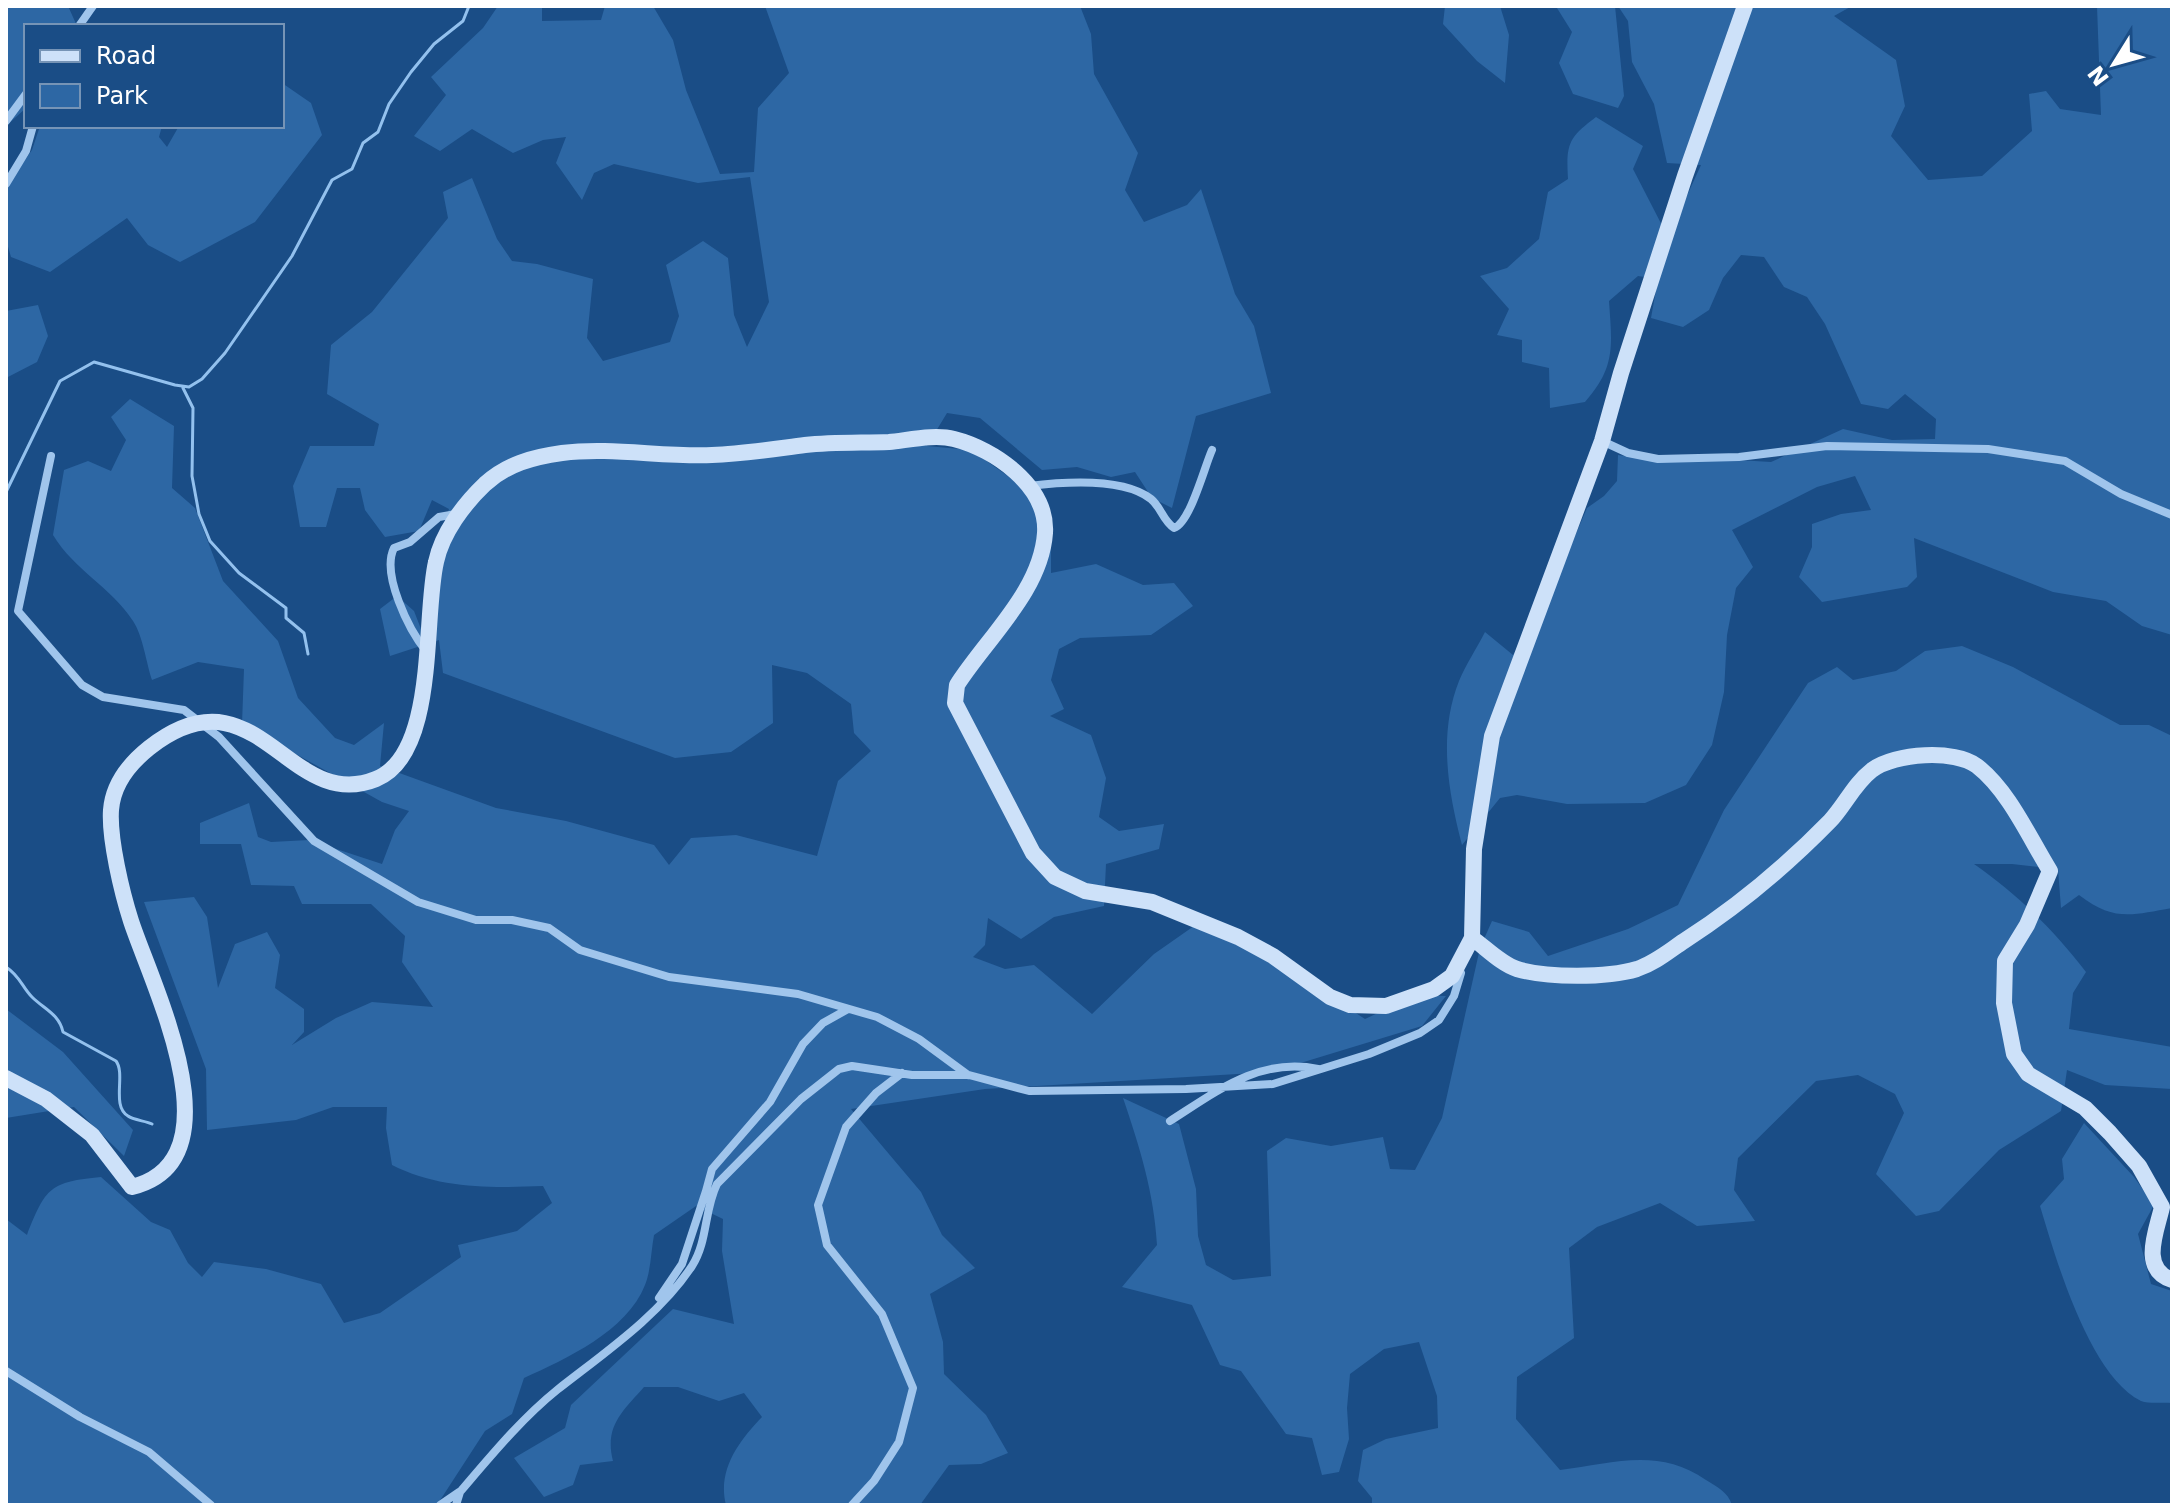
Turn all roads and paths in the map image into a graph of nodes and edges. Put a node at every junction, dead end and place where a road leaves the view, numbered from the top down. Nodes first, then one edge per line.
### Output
1 (93, 6) edge
2 (1745, 6) edge
3 (80, 24) edge
4 (24, 98) edge
5 (6, 121) edge
6 (32, 128) edge
7 (6, 184) edge
8 (1602, 441) junction
9 (1212, 450) dead end
10 (51, 456) dead end
11 (1028, 486) junction
12 (460, 513) junction
13 (2172, 515) edge
14 (427, 652) junction
15 (204, 724) junction
16 (1472, 938) junction
17 (849, 1008) junction
18 (1319, 1069) junction
19 (902, 1073) junction
20 (969, 1075) junction
21 (6, 1078) edge
22 (1230, 1085) junction
23 (1170, 1121) dead end
24 (706, 1191) junction
25 (710, 1202) junction
26 (2172, 1280) edge
27 (653, 1309) junction
28 (6, 1371) edge
29 (460, 1492) junction
30 (211, 1505) edge
31 (440, 1505) edge
32 (456, 1505) edge
33 (852, 1505) edge

1 - 3 street
2 - 8 street
4 - 5 street
6 - 7 street
8 - 13 street
8 - 16 street
9 - 11 street
10 - 15 street
11 - 12 street
11 - 16 street
12 - 14 street
12 - 14 street
14 - 15 street
15 - 17 street
15 - 21 street
16 - 18 street
16 - 26 street
17 - 20 street
17 - 24 street
18 - 22 street
18 - 22 street
19 - 20 street
19 - 25 street
19 - 33 street
20 - 22 street
22 - 23 street
24 - 25 street
24 - 27 street
25 - 27 street
27 - 29 street
28 - 30 street
29 - 31 street
29 - 32 street

